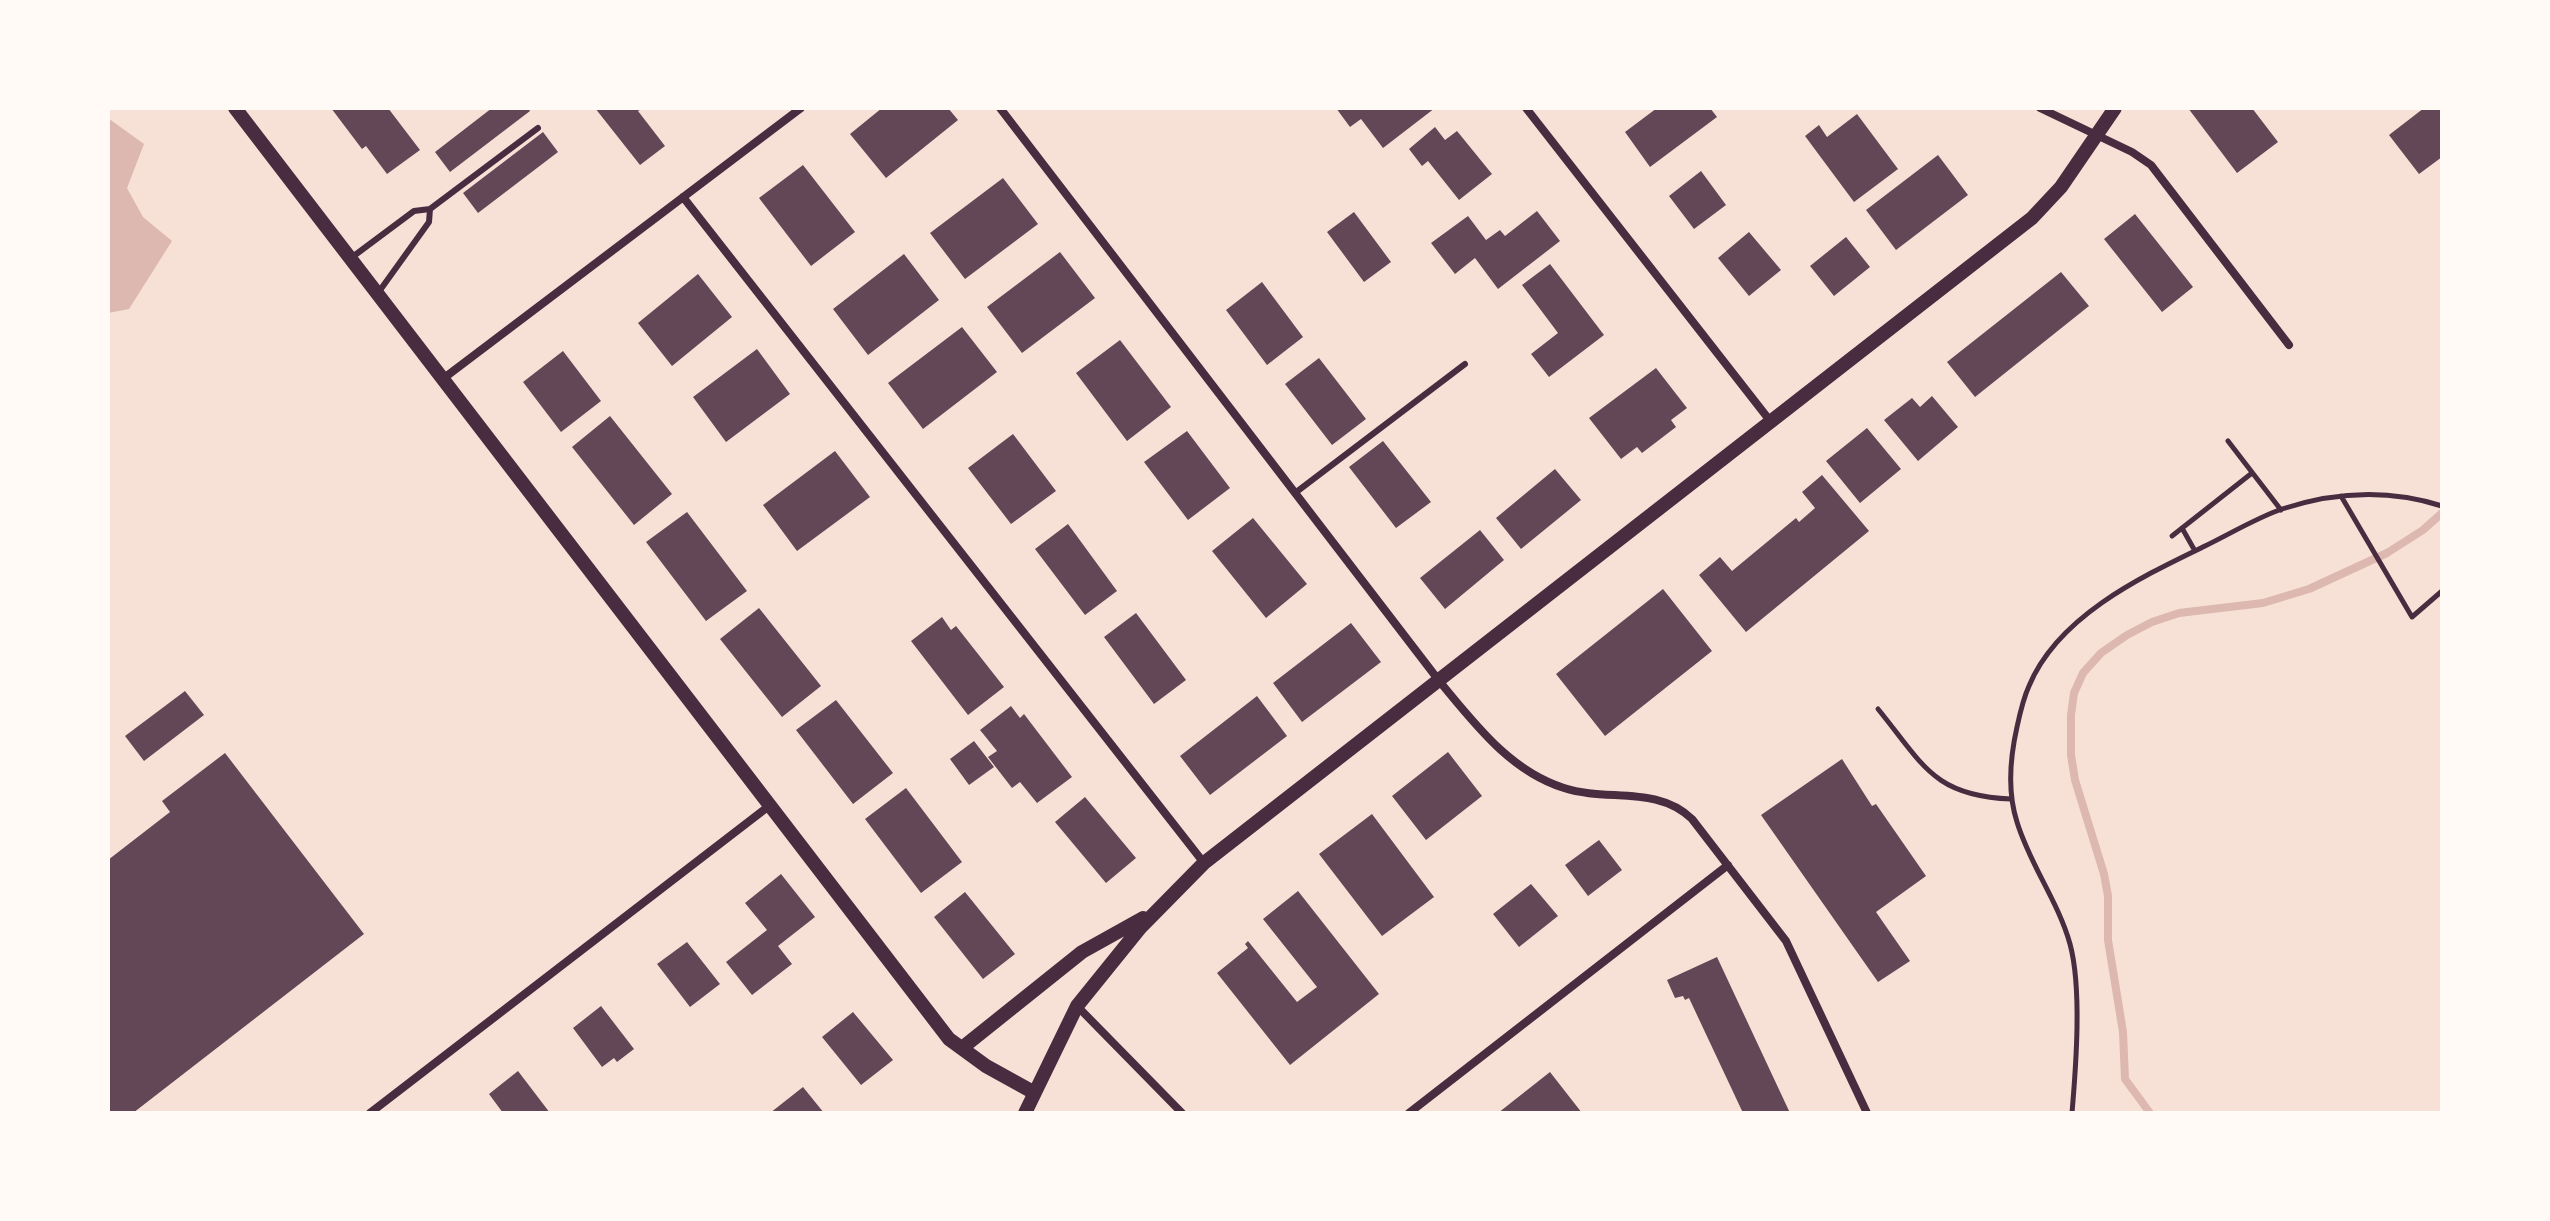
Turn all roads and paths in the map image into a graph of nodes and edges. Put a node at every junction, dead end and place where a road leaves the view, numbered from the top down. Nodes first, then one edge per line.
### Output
1 (235, 108) edge
2 (801, 108) edge
3 (1000, 108) edge
4 (1526, 108) edge
5 (2040, 108) edge
6 (2115, 108) edge
7 (538, 128) dead end
8 (2097, 135) junction
9 (683, 197) junction
10 (430, 209) junction
11 (351, 258) junction
12 (378, 293) junction
13 (2289, 345) dead end
14 (1465, 364) dead end
15 (444, 378) junction
16 (1771, 422) junction
17 (2228, 441) dead end
18 (2252, 473) junction
19 (1295, 493) junction
20 (2341, 496) junction
21 (2442, 506) edge
22 (2281, 510) junction
23 (2182, 528) junction
24 (2172, 536) dead end
25 (2195, 551) junction
26 (2442, 591) edge
27 (1440, 682) junction
28 (1878, 709) dead end
29 (2011, 799) junction
30 (769, 806) junction
31 (1204, 863) junction
32 (1728, 865) junction
33 (1157, 911) junction
34 (1077, 1006) junction
35 (962, 1048) junction
36 (1033, 1092) junction
37 (370, 1113) edge
38 (1025, 1113) edge
39 (1182, 1113) edge
40 (1409, 1113) edge
41 (1867, 1113) edge
42 (2072, 1113) edge

1 - 11 street
2 - 9 street
3 - 19 street
4 - 16 street
5 - 8 street
6 - 8 street
7 - 10 lane
8 - 13 street
8 - 16 street
9 - 15 street
9 - 31 street
10 - 11 lane
10 - 12 lane
11 - 12 street
12 - 15 street
14 - 19 lane
15 - 30 street
16 - 27 street
17 - 18 path
18 - 22 path
18 - 23 path
19 - 27 street
20 - 21 path
20 - 22 path
20 - 26 path
22 - 25 path
23 - 24 path
23 - 25 path
25 - 29 path
27 - 31 street
27 - 32 street
28 - 29 path
29 - 42 path
30 - 35 street
30 - 37 street
31 - 33 street
32 - 40 street
32 - 41 street
33 - 34 street
33 - 35 street
34 - 36 street
34 - 39 street
35 - 36 street
36 - 38 street

